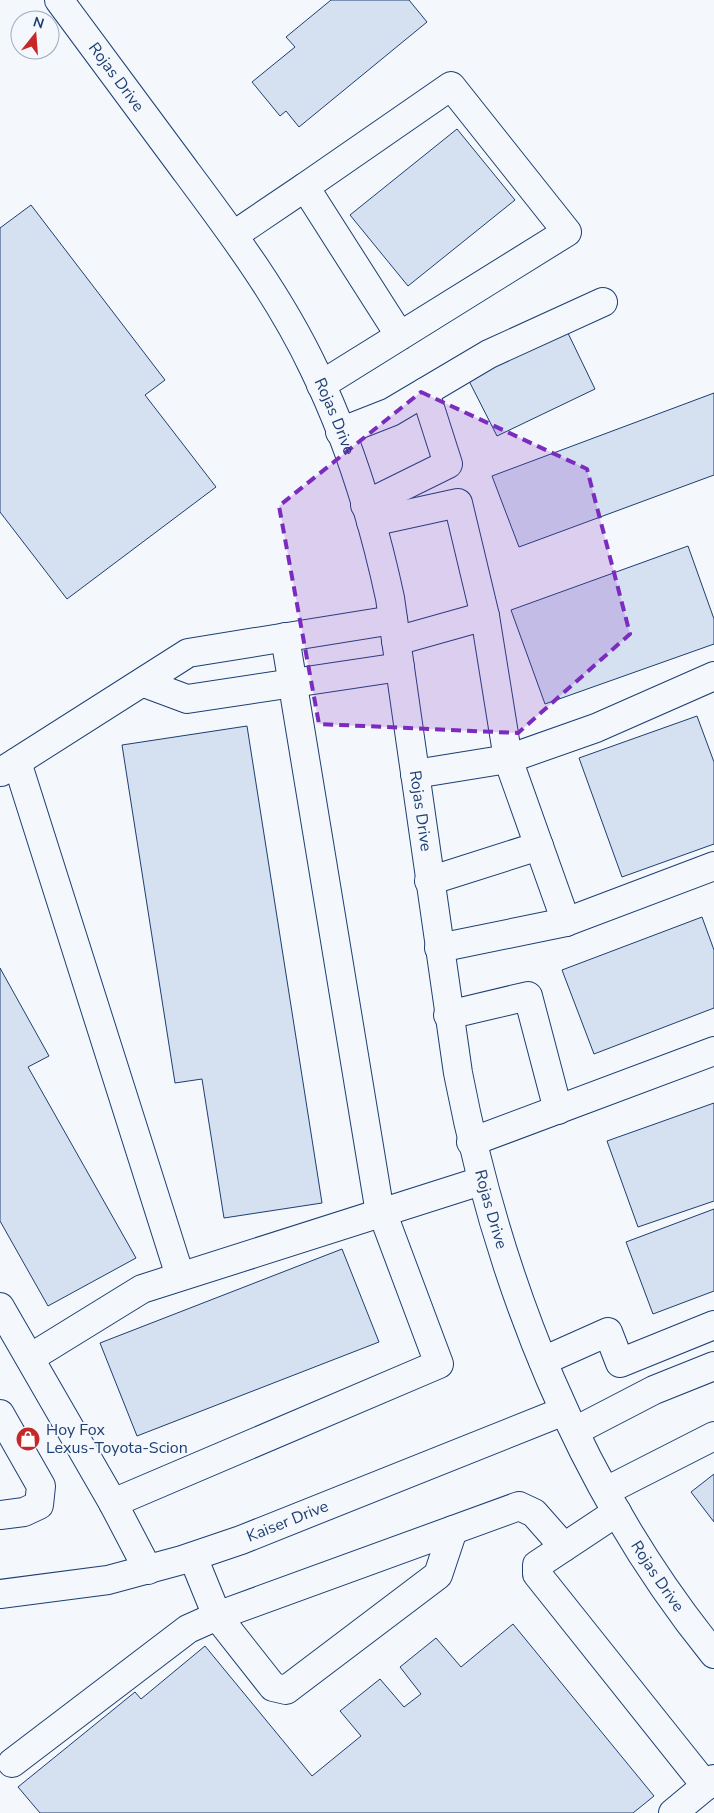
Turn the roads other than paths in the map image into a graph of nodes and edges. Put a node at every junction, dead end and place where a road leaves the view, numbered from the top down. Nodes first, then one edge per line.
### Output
1 (59, 0) edge
2 (305, 187) junction
3 (234, 236) junction
4 (603, 302) dead end
5 (400, 336) junction
6 (321, 385) junction
7 (425, 392) junction
8 (340, 432) junction
9 (368, 513) junction
10 (485, 616) junction
11 (285, 637) junction
12 (396, 643) junction
13 (714, 676) edge
14 (144, 682) junction
15 (294, 683) junction
16 (508, 759) junction
17 (8, 768) edge
18 (415, 774) junction
19 (539, 846) junction
20 (714, 866) edge
21 (429, 881) junction
22 (566, 922) junction
23 (438, 948) junction
24 (448, 1015) junction
25 (714, 1051) edge
26 (558, 1110) junction
27 (471, 1142) junction
28 (481, 1181) junction
29 (381, 1211) junction
30 (180, 1276) junction
31 (0, 1307) edge
32 (714, 1325) edge
33 (30, 1358) junction
34 (544, 1361) junction
35 (714, 1366) edge
36 (0, 1414) edge
37 (569, 1421) junction
38 (714, 1436) edge
39 (612, 1502) junction
40 (113, 1503) junction
41 (0, 1515) edge
42 (453, 1530) junction
43 (564, 1547) junction
44 (193, 1557) junction
45 (148, 1570) junction
46 (0, 1594) edge
47 (217, 1616) junction
48 (714, 1654) edge
49 (12, 1763) dead end
50 (710, 1783) edge
51 (672, 1813) edge

1 - 3 street, Rojas Drive
2 - 3 street
2 - 5 street
2 - 5 street
3 - 6 street, Rojas Drive
4 - 7 street
5 - 6 street
6 - 8 street, Rojas Drive
7 - 8 street
7 - 9 street
8 - 9 street, Rojas Drive
9 - 10 street
9 - 12 street, Rojas Drive
10 - 12 street
10 - 16 street
11 - 12 street
11 - 14 street
11 - 15 street
12 - 15 street
12 - 18 street, Rojas Drive
13 - 16 street
14 - 15 street
14 - 17 street
15 - 29 street
16 - 18 street
16 - 19 street
17 - 30 street
18 - 21 street, Rojas Drive
19 - 21 street
19 - 22 street
20 - 22 street
21 - 23 street, Rojas Drive
22 - 23 street
23 - 24 street, Rojas Drive
24 - 26 street
24 - 27 street, Rojas Drive
25 - 26 street
26 - 27 street
27 - 28 street, Rojas Drive
28 - 29 street
28 - 34 street, Rojas Drive
29 - 30 street
29 - 40 street
30 - 33 street
31 - 33 street
32 - 34 street
33 - 40 street
34 - 37 street, Rojas Drive
35 - 37 street, Kaiser Drive
36 - 41 street
37 - 39 street, Rojas Drive
37 - 44 street, Kaiser Drive
38 - 39 street
39 - 43 street
39 - 48 street, Rojas Drive
40 - 45 street
42 - 43 street
42 - 47 street
42 - 47 street
43 - 50 street
44 - 45 street, Kaiser Drive
44 - 47 street
45 - 46 street, Kaiser Drive
47 - 49 street
50 - 51 street

